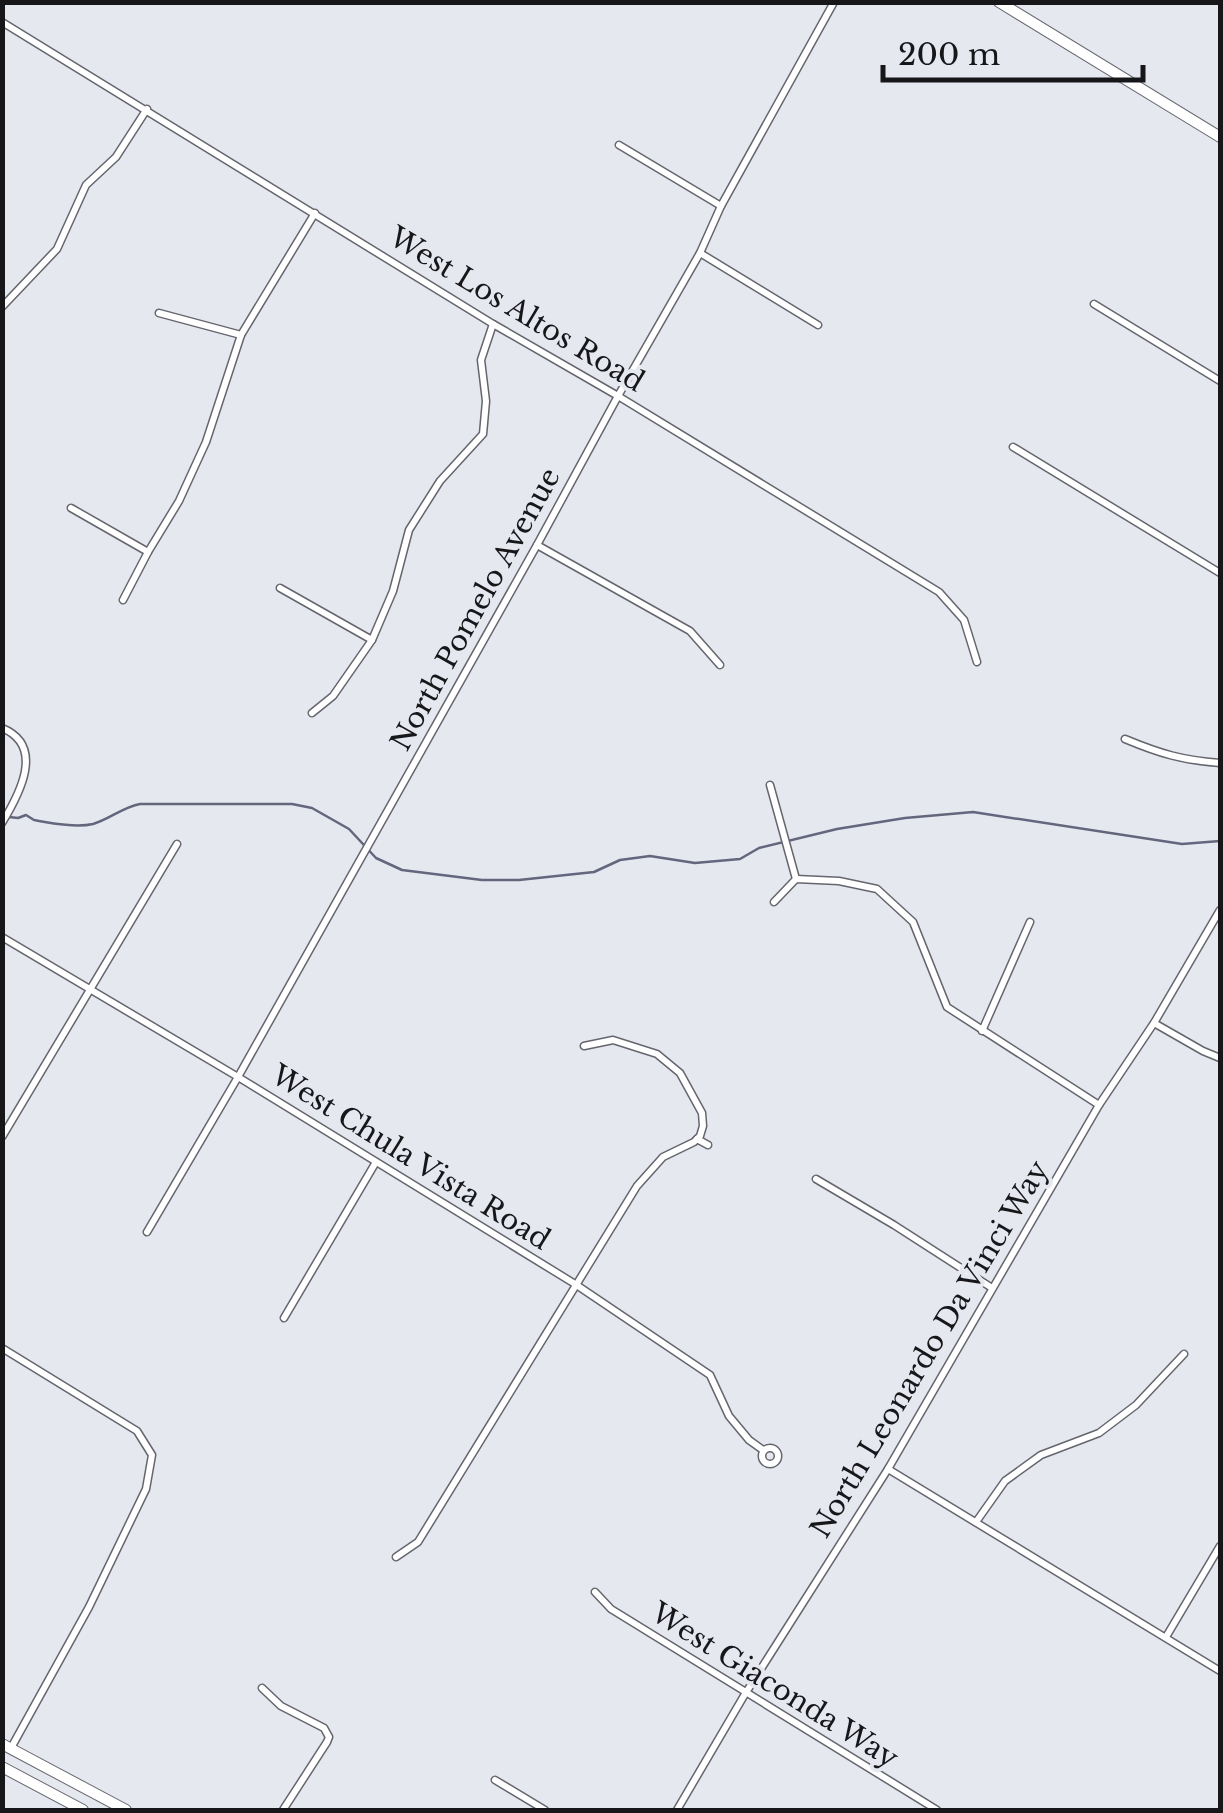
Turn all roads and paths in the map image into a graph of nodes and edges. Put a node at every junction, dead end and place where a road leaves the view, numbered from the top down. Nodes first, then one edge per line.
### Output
1 (834, 2) edge
2 (1005, 4) edge
3 (2, 22) edge
4 (147, 109) junction
5 (1220, 136) edge
6 (620, 145) dead end
7 (721, 206) junction
8 (315, 213) junction
9 (700, 254) junction
10 (1094, 304) dead end
11 (2, 307) edge
12 (159, 313) dead end
13 (493, 324) junction
14 (818, 325) dead end
15 (242, 335) junction
16 (1220, 381) edge
17 (618, 396) junction
18 (1013, 447) dead end
19 (71, 508) dead end
20 (537, 544) junction
21 (148, 552) junction
22 (1220, 574) edge
23 (280, 588) dead end
24 (122, 600) dead end
25 (372, 640) junction
26 (977, 662) dead end
27 (720, 665) dead end
28 (312, 712) dead end
29 (2, 728) edge
30 (1125, 739) dead end
31 (1220, 763) edge
32 (770, 785) dead end
33 (2, 823) edge
34 (177, 844) dead end
35 (796, 879) junction
36 (774, 902) dead end
37 (1220, 910) edge
38 (1030, 922) dead end
39 (2, 937) edge
40 (89, 990) junction
41 (1154, 1022) junction
42 (982, 1031) junction
43 (584, 1046) dead end
44 (1220, 1058) edge
45 (238, 1078) junction
46 (1098, 1105) junction
47 (2, 1136) edge
48 (698, 1138) junction
49 (708, 1145) dead end
50 (376, 1162) junction
51 (816, 1179) dead end
52 (147, 1232) dead end
53 (575, 1284) junction
54 (992, 1288) junction
55 (284, 1318) dead end
56 (2, 1348) edge
57 (1184, 1354) dead end
58 (763, 1450) dead end
59 (888, 1469) junction
60 (976, 1522) junction
61 (1220, 1546) edge
62 (396, 1557) dead end
63 (595, 1592) dead end
64 (1166, 1637) junction
65 (1220, 1671) edge
66 (262, 1688) dead end
67 (745, 1694) junction
68 (7, 1746) edge
69 (2, 1767) edge
70 (496, 1780) dead end
71 (83, 1810) edge
72 (126, 1810) edge
73 (283, 1810) edge
74 (544, 1810) edge
75 (677, 1810) edge
76 (936, 1810) edge

1 - 7 street, North Pomelo Avenue
2 - 5 main road
3 - 4 street, West Los Altos Road
4 - 8 street, West Los Altos Road
4 - 11 street
6 - 7 street
7 - 9 street, North Pomelo Avenue
8 - 13 street, West Los Altos Road
8 - 15 street
9 - 14 street
9 - 17 street, North Pomelo Avenue
10 - 16 street
12 - 15 street
13 - 17 street, West Los Altos Road
13 - 25 street
15 - 21 street
17 - 20 street, North Pomelo Avenue
17 - 26 street, West Los Altos Road
18 - 22 street
19 - 21 street
20 - 27 street
20 - 45 street, North Pomelo Avenue
21 - 24 street
23 - 25 street
25 - 28 street
29 - 33 street
30 - 31 street
32 - 35 street
34 - 40 street
35 - 36 street
35 - 42 street
37 - 41 street, North Leonardo Da Vinci Way
38 - 42 street
39 - 40 street, West Chula Vista Road
40 - 45 street, West Chula Vista Road
40 - 47 street
41 - 44 street
41 - 46 street, North Leonardo Da Vinci Way
42 - 46 street
43 - 48 street
45 - 50 street, West Chula Vista Road
45 - 52 street, North Pomelo Avenue
46 - 54 street, North Leonardo Da Vinci Way
48 - 49 street
48 - 53 street
50 - 53 street, West Chula Vista Road
50 - 55 street
51 - 54 street
53 - 58 street, West Chula Vista Road
53 - 62 street
54 - 59 street, North Leonardo Da Vinci Way
56 - 68 street
57 - 60 street
59 - 60 street
59 - 67 street, North Leonardo Da Vinci Way
60 - 64 street
61 - 64 street
63 - 67 street, West Giaconda Way
64 - 65 street
66 - 73 street
67 - 75 street, North Leonardo Da Vinci Way
67 - 76 street, West Giaconda Way
68 - 72 main road
69 - 71 main road
70 - 74 street

